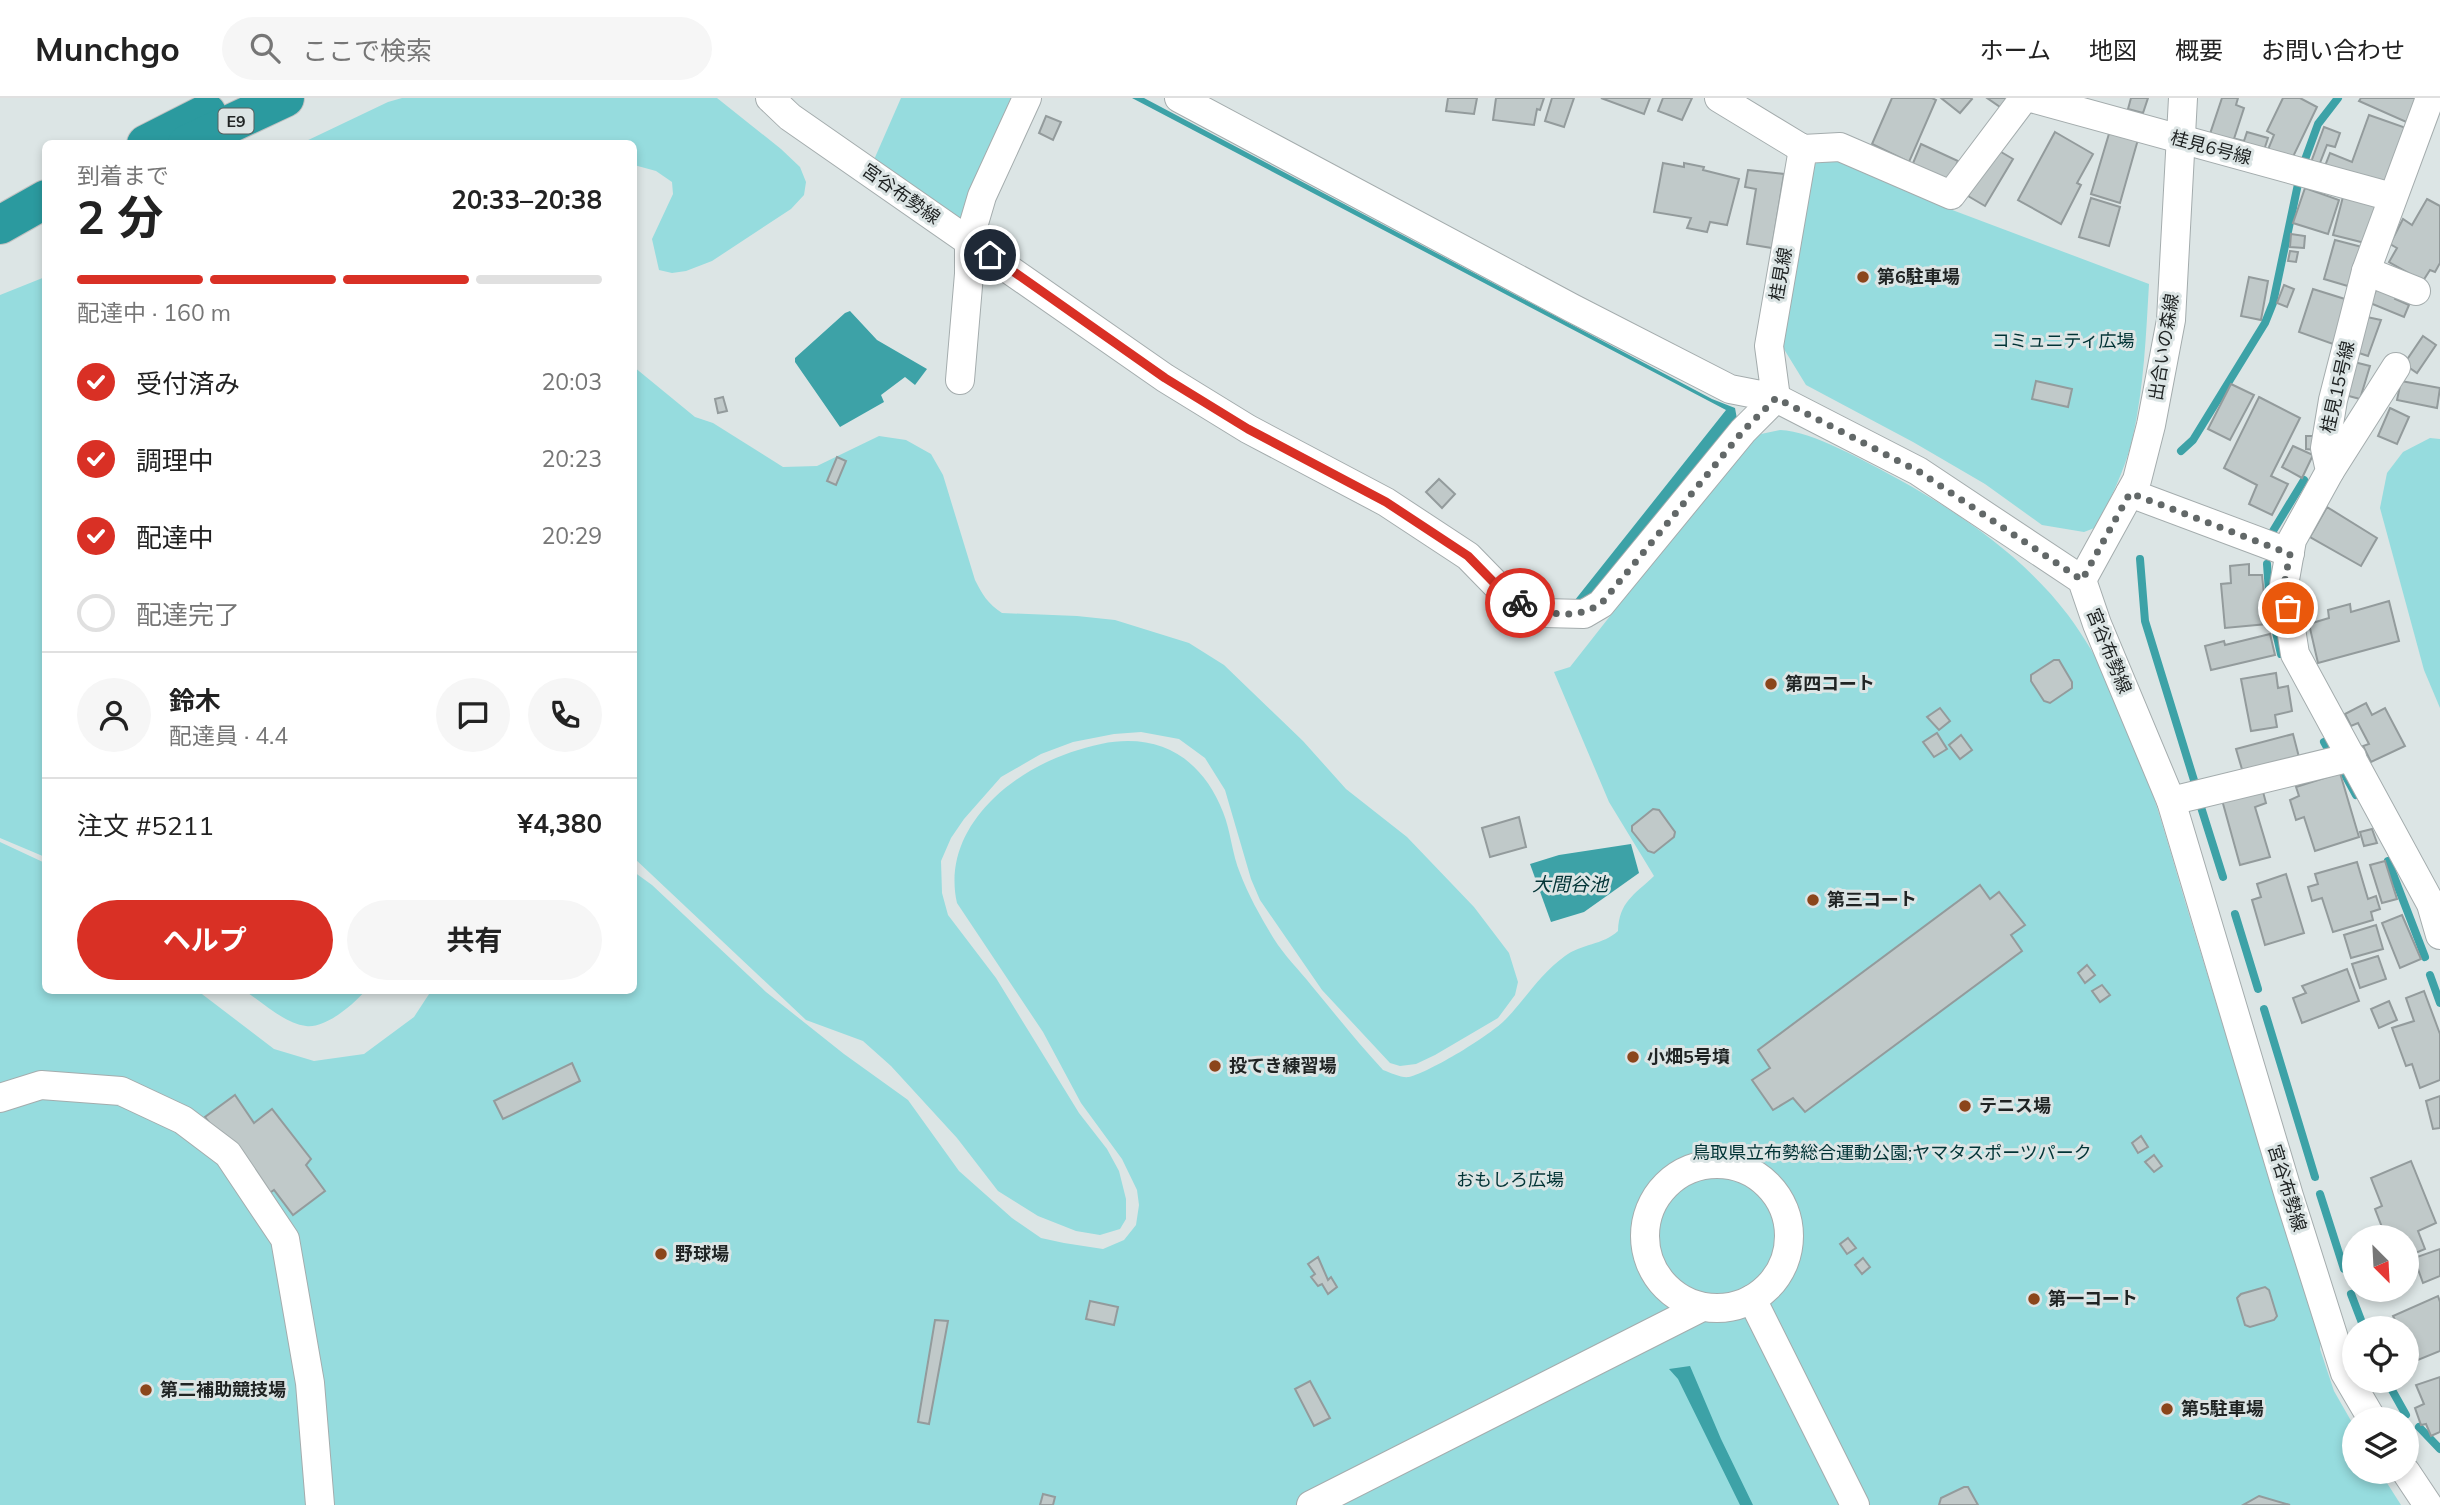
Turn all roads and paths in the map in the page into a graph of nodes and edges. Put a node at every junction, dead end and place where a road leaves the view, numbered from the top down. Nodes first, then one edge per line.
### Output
1 (240, 98) edge
2 (285, 98) edge
3 (770, 98) edge
4 (1027, 98) edge
5 (1179, 98) edge
6 (1719, 98) edge
7 (2024, 98) edge
8 (2031, 98) edge
9 (2183, 98) edge
10 (2430, 98) edge
11 (153, 140) edge
12 (196, 140) edge
13 (2182, 141) junction
14 (1803, 149) junction
15 (2392, 197) junction
16 (42, 201) edge
17 (42, 221) edge
18 (0, 225) edge
19 (968, 240) junction
20 (0, 243) edge
21 (2366, 271) junction
22 (2416, 291) dead end
23 (2396, 367) dead end
24 (960, 380) dead end
25 (1776, 398) junction
26 (2330, 471) junction
27 (2130, 493) junction
28 (2290, 554) junction
29 (2082, 580) junction
30 (2352, 757) junction
31 (2171, 801) junction
32 (2440, 935) edge
33 (0, 1098) edge
34 (1752, 1299) junction
35 (1702, 1307) junction
36 (2365, 1407) edge
37 (2414, 1484) edge
38 (320, 1505) edge
39 (1311, 1505) edge
40 (1855, 1505) edge
41 (2428, 1505) edge

1 - 11 highway, E9
2 - 12 highway, E9
3 - 19 street, 宮谷布勢線
4 - 19 street
5 - 25 street
6 - 14 street
7 - 14 street
8 - 13 street, 桂見6号線
9 - 13 street, 出合いの森線
10 - 15 street, 桂見15号線
13 - 15 street, 桂見6号線
13 - 27 street, 出合いの森線
14 - 25 street, 桂見線
15 - 21 street, 桂見15号線
16 - 18 highway
17 - 20 highway
19 - 24 street
19 - 25 street, 宮谷布勢線
21 - 22 street
21 - 26 street, 桂見15号線
23 - 26 street
25 - 29 street
26 - 28 street
27 - 28 street
27 - 29 street, 出合いの森線
28 - 30 street
29 - 31 street, 宮谷布勢線
30 - 31 street
30 - 32 street
31 - 36 street, 宮谷布勢線
33 - 38 street
34 - 35 street
34 - 35 street
34 - 40 street
35 - 39 street
37 - 41 street

